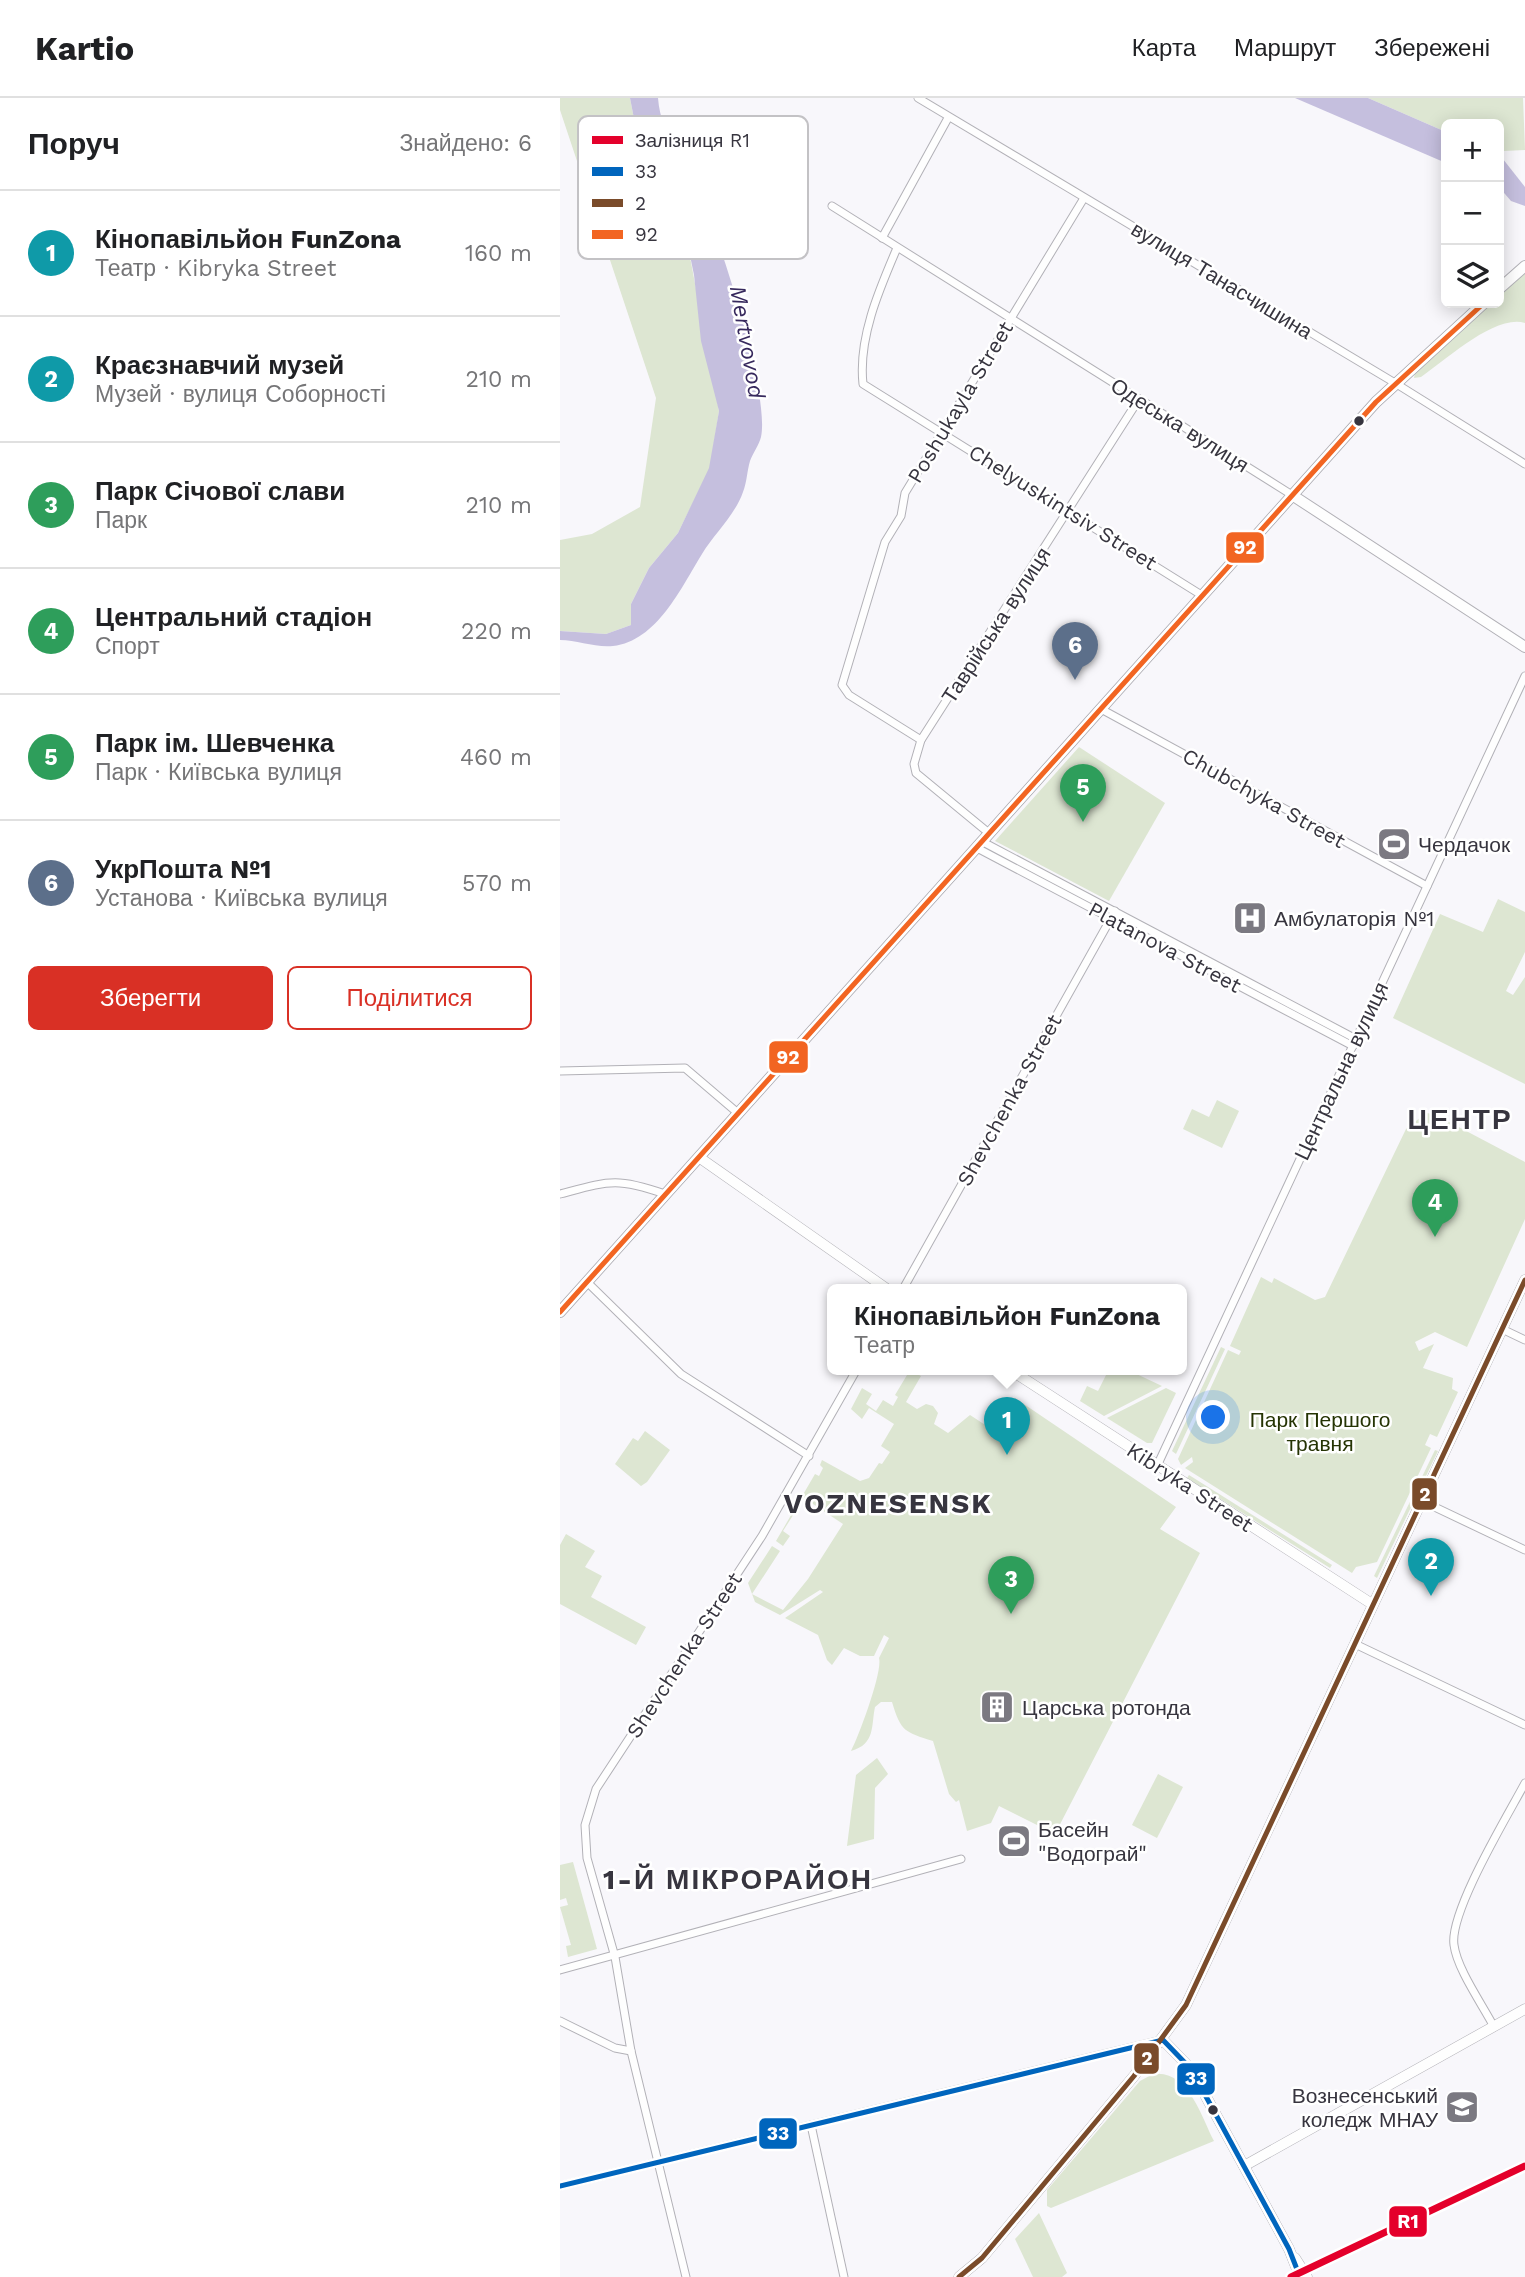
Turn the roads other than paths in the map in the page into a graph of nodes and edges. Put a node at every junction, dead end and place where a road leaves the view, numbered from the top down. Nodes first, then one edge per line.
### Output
1 (918, 98) edge
2 (948, 118) junction
3 (1084, 198) junction
4 (832, 206) dead end
5 (882, 237) junction
6 (897, 248) junction
7 (1525, 266) edge
8 (1504, 285) edge
9 (1478, 308) edge
10 (1011, 319) junction
11 (1395, 383) junction
12 (1139, 399) junction
13 (943, 432) junction
14 (1525, 464) edge
15 (1292, 495) junction
16 (1069, 513) junction
17 (1202, 596) junction
18 (1525, 647) edge
19 (1525, 676) edge
20 (1101, 709) junction
21 (921, 740) junction
22 (984, 841) junction
23 (1427, 886) junction
24 (1113, 915) junction
25 (1354, 1042) junction
26 (560, 1071) edge
27 (739, 1115) junction
28 (700, 1158) junction
29 (560, 1194) edge
30 (665, 1194) junction
31 (1525, 1280) edge
32 (587, 1282) junction
33 (880, 1284) edge
34 (906, 1284) edge
35 (560, 1312) edge
36 (1502, 1329) junction
37 (1525, 1340) edge
38 (855, 1375) edge
39 (1018, 1375) edge
40 (809, 1456) junction
41 (1157, 1466) junction
42 (1422, 1501) junction
43 (1525, 1550) edge
44 (1372, 1604) junction
45 (1354, 1644) junction
46 (1525, 1725) edge
47 (1525, 1783) edge
48 (961, 1858) dead end
49 (615, 1957) junction
50 (560, 1970) edge
51 (1525, 2009) edge
52 (560, 2021) edge
53 (1494, 2027) junction
54 (1163, 2040) junction
55 (631, 2051) junction
56 (811, 2125) junction
57 (659, 2163) junction
58 (1244, 2166) junction
59 (560, 2186) edge
60 (1289, 2249) junction
61 (686, 2277) edge
62 (844, 2277) edge
63 (959, 2277) edge
64 (1300, 2277) edge
65 (1307, 2277) edge

1 - 2 street, вулиця Танасчишина
2 - 3 street, вулиця Танасчишина
2 - 5 street
3 - 10 street, Poshukayla Street
3 - 11 street, вулиця Танасчишина
4 - 5 street, Одеська вулиця
5 - 6 street, Одеська вулиця
6 - 10 street, Одеська вулиця
6 - 13 street, Chelyuskintsiv Street
7 - 8 main road
9 - 11 main road
10 - 12 street, Одеська вулиця
10 - 13 street, Poshukayla Street
11 - 14 street, вулиця Танасчишина
11 - 15 main road
12 - 15 street, Одеська вулиця
12 - 16 street, Таврійська вулиця
13 - 16 street, Chelyuskintsiv Street
13 - 21 street, Poshukayla Street
15 - 17 main road
15 - 18 main road, Одеська вулиця
16 - 17 street, Chelyuskintsiv Street
16 - 21 street, Таврійська вулиця
17 - 20 main road
19 - 23 street, Центральна вулиця
20 - 22 main road
20 - 23 street, Chubchyka Street
21 - 22 street, Таврійська вулиця
22 - 24 street, Platanova Street
22 - 27 main road
23 - 25 street, Центральна вулиця
24 - 25 street, Platanova Street
24 - 34 street, Shevchenka Street
25 - 41 street, Центральна вулиця
26 - 27 street
27 - 28 main road
28 - 30 main road
28 - 33 main road
29 - 30 street
30 - 32 main road
31 - 36 main road
32 - 35 main road
32 - 40 street
36 - 37 street
36 - 42 main road
38 - 40 street, Shevchenka Street
39 - 41 main road, Kibryka Street
40 - 49 street, Shevchenka Street
41 - 44 main road, Kibryka Street
42 - 43 street
42 - 44 main road
44 - 45 main road
45 - 46 street
45 - 54 main road
47 - 53 street
48 - 49 street
49 - 50 street
49 - 55 street, Shevchenka Street
51 - 53 main road
52 - 55 street
53 - 58 main road
54 - 56 street
54 - 58 main road
54 - 63 main road
55 - 57 street, Shevchenka Street
56 - 57 street
56 - 62 street
57 - 59 street
57 - 61 street, Shevchenka Street
58 - 60 main road
60 - 64 main road
60 - 65 main road

